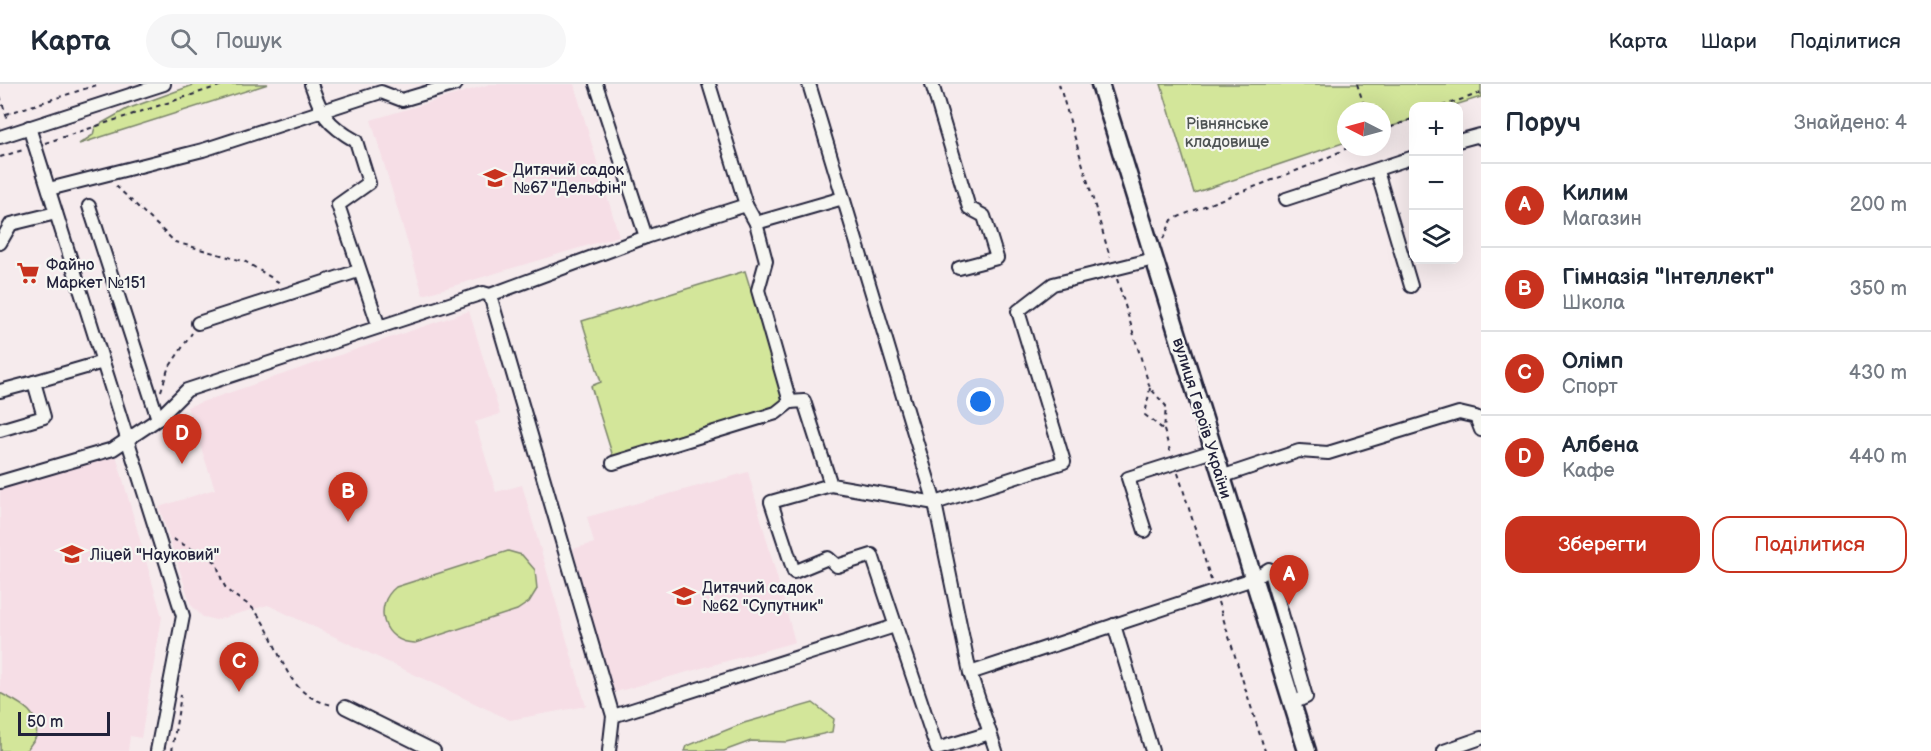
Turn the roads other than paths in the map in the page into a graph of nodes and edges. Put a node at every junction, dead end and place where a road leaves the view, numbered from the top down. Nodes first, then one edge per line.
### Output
1 (164, 84) edge
2 (311, 84) edge
3 (456, 84) edge
4 (596, 84) edge
5 (709, 84) edge
6 (809, 84) edge
7 (932, 84) edge
8 (1100, 84) edge
9 (321, 112) junction
10 (29, 127) junction
11 (6, 135) edge
12 (1481, 138) edge
13 (1463, 140) edge
14 (1409, 159) edge
15 (1377, 171) junction
16 (49, 189) junction
17 (843, 198) junction
18 (1286, 199) dead end
19 (746, 205) junction
20 (89, 206) dead end
21 (56, 213) junction
22 (756, 223) junction
23 (646, 237) junction
24 (0, 243) edge
25 (1154, 259) junction
26 (959, 268) dead end
27 (358, 271) junction
28 (1411, 286) dead end
29 (489, 295) junction
30 (198, 323) road end
31 (379, 327) junction
32 (103, 362) junction
33 (34, 382) junction
34 (0, 391) edge
35 (790, 402) junction
36 (158, 419) junction
37 (0, 430) edge
38 (1481, 430) edge
39 (128, 441) junction
40 (1213, 450) junction
41 (614, 463) dead end
42 (1221, 477) junction
43 (0, 482) edge
44 (831, 485) junction
45 (934, 503) junction
46 (1145, 531) dead end
47 (1253, 579) junction
48 (1114, 625) junction
49 (895, 626) junction
50 (970, 673) junction
51 (345, 707) road end
52 (613, 716) junction
53 (990, 733) junction
54 (1481, 738) edge
55 (937, 750) edge
56 (157, 751) edge
57 (434, 751) edge
58 (609, 751) edge
59 (996, 751) edge
60 (1152, 751) edge
61 (1307, 751) edge
62 (1444, 751) edge

1 - 10 street
2 - 9 street
3 - 9 street
4 - 23 street
5 - 19 street
6 - 17 street
7 - 26 street
8 - 25 main road, вулиця Героїв України
9 - 16 street
9 - 27 street
10 - 11 street
10 - 16 street
12 - 13 street
14 - 15 street
15 - 18 street
15 - 28 street
16 - 21 street
17 - 22 street
17 - 45 street
19 - 22 street
19 - 23 street
20 - 36 street
21 - 24 street
21 - 32 street
22 - 35 street
23 - 29 street
25 - 40 main road, вулиця Героїв України
25 - 45 street
27 - 30 street
27 - 31 street
29 - 31 street
29 - 52 street
31 - 36 street
32 - 33 street
32 - 39 street
33 - 34 street
33 - 37 street
35 - 41 street
35 - 44 street
36 - 39 street
38 - 42 street
39 - 43 street
39 - 56 street
40 - 42 main road, вулиця Героїв України
40 - 46 street
42 - 47 main road, вулиця Героїв України
44 - 45 street
44 - 49 street
45 - 50 street
47 - 48 street
47 - 61 main road, вулиця Героїв України
48 - 50 street
48 - 60 street
49 - 52 street
49 - 55 street
50 - 53 street
51 - 57 street
52 - 58 street
53 - 55 street
53 - 59 street
54 - 62 street

